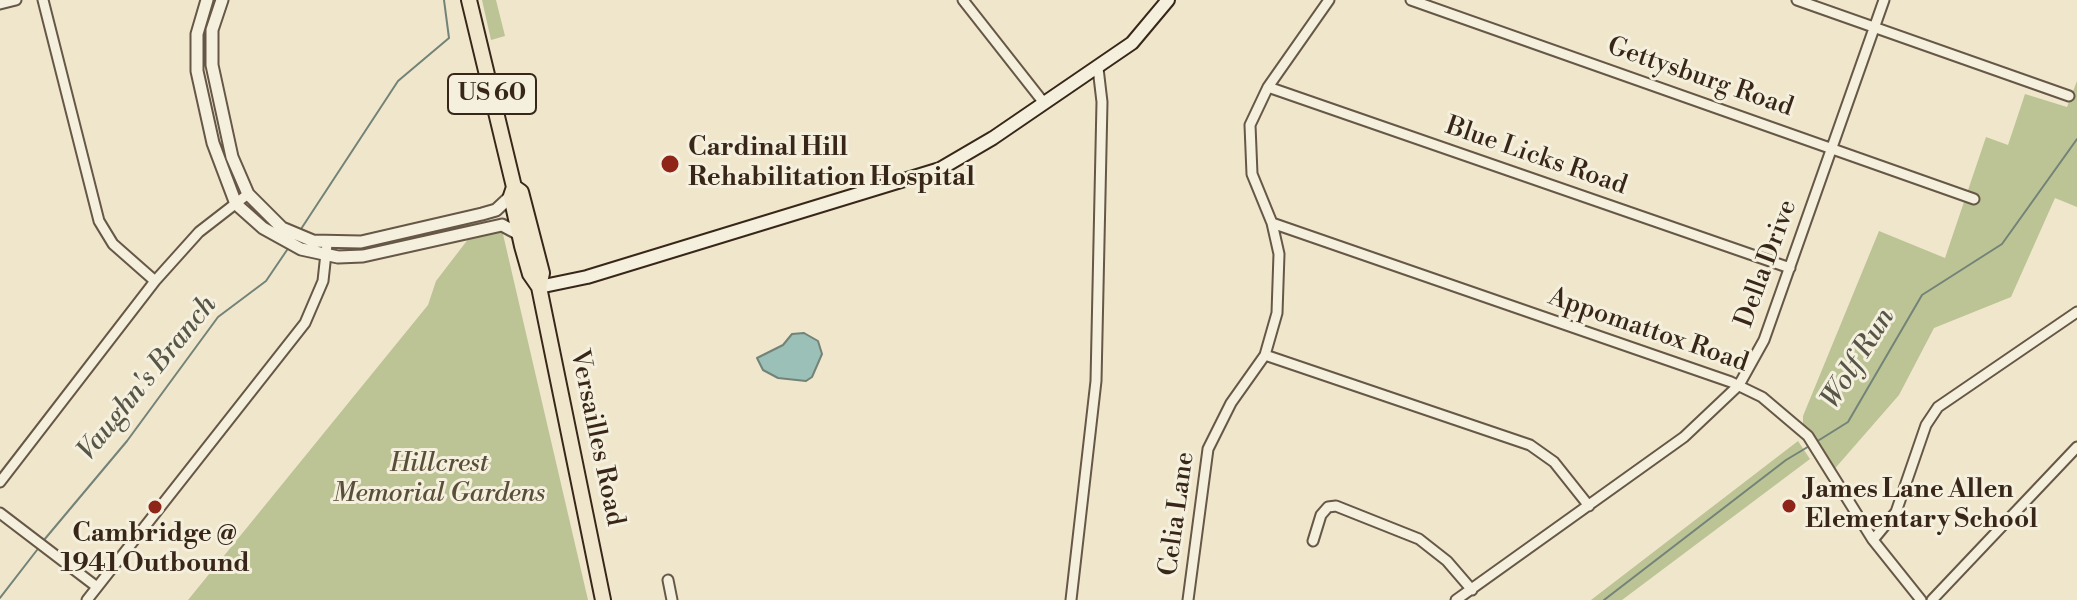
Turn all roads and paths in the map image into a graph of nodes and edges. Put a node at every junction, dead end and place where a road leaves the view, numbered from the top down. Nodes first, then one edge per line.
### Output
1 (16, 0) edge
2 (43, 0) edge
3 (207, 0) edge
4 (222, 0) edge
5 (469, 0) edge
6 (963, 0) edge
7 (1168, 0) edge
8 (1329, 0) edge
9 (1411, 0) edge
10 (1797, 0) edge
11 (1884, 0) edge
12 (0, 4) edge
13 (1875, 27) junction
14 (1098, 68) junction
15 (1268, 87) junction
16 (2069, 96) dead end
17 (1044, 103) junction
18 (1832, 147) junction
19 (512, 192) junction
20 (248, 194) junction
21 (1974, 199) dead end
22 (236, 204) junction
23 (1272, 223) junction
24 (519, 234) junction
25 (327, 250) junction
26 (1790, 268) junction
27 (155, 281) junction
28 (539, 287) junction
29 (2077, 312) edge
30 (1265, 355) junction
31 (1739, 385) junction
32 (2077, 447) edge
33 (0, 482) edge
34 (1589, 506) junction
35 (0, 513) edge
36 (1873, 540) junction
37 (1313, 541) dead end
38 (668, 580) dead end
39 (97, 587) junction
40 (1472, 590) junction
41 (87, 600) edge
42 (603, 600) edge
43 (672, 600) edge
44 (1071, 600) edge
45 (1188, 600) edge
46 (1456, 600) edge
47 (1921, 600) edge
48 (1932, 600) edge

1 - 12 street
2 - 27 street
3 - 22 street
4 - 20 street
5 - 19 main road, Versailles Road / US 60
6 - 17 street
7 - 14 main road
8 - 15 street, Celia Lane
9 - 18 street, Gettysburg Road
10 - 13 street
11 - 13 street, Della Drive
13 - 16 street
13 - 18 street, Della Drive
14 - 17 main road
14 - 44 street
15 - 23 street, Celia Lane
15 - 26 street, Blue Licks Road
17 - 28 main road
18 - 21 street, Gettysburg Road
18 - 26 street, Della Drive
19 - 24 main road, Versailles Road / US 60
19 - 25 street
19 - 28 main road, Versailles Road / US 60
20 - 22 street
20 - 25 street
22 - 25 street
22 - 27 street
23 - 30 street, Celia Lane
23 - 31 street, Appomattox Road
24 - 25 street
24 - 28 main road, Versailles Road / US 60
25 - 39 street
26 - 31 street, Della Drive
27 - 33 street
28 - 42 main road, Versailles Road / US 60
29 - 36 street
30 - 34 street
30 - 45 street, Celia Lane
31 - 34 street, Della Drive
31 - 36 street, Appomattox Road
32 - 48 street
34 - 40 street, Della Drive
35 - 39 street
36 - 47 street, Appomattox Road
37 - 40 street
38 - 43 street
39 - 41 street
40 - 46 street, Della Drive

